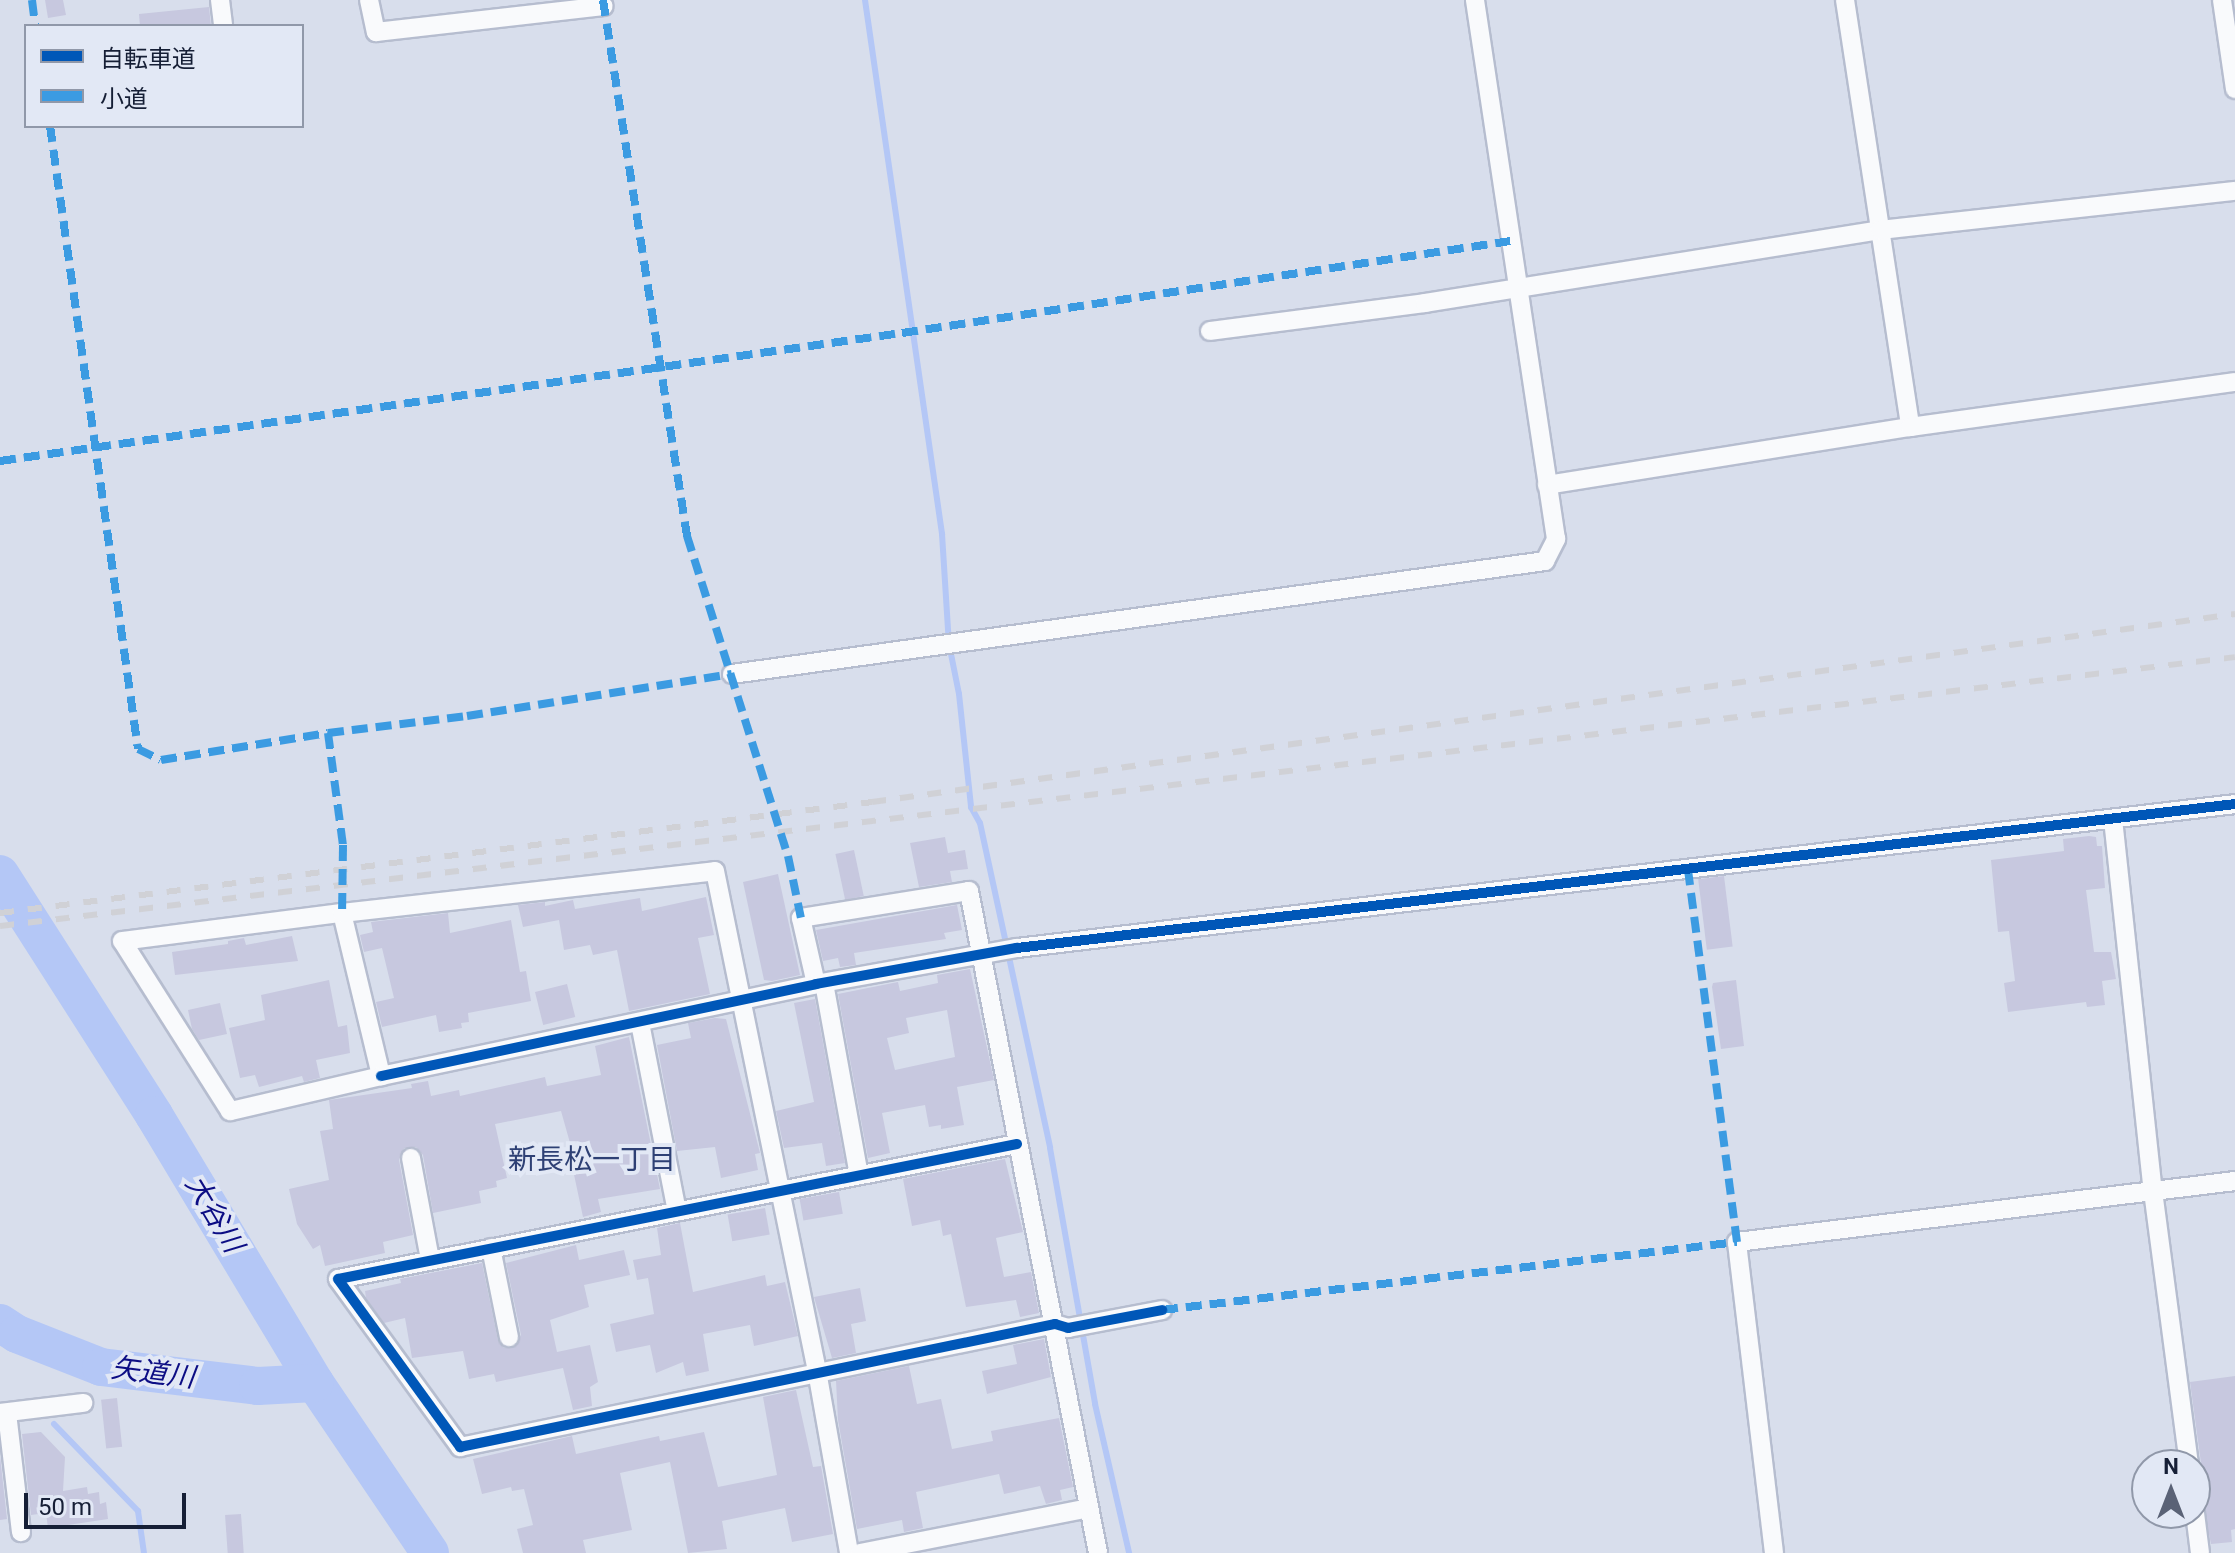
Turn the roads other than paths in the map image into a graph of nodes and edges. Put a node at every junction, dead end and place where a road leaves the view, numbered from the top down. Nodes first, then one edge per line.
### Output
1 (220, 0) edge
2 (369, 0) edge
3 (1475, 0) edge
4 (1845, 0) edge
5 (2222, 0) edge
6 (604, 6) dead end
7 (223, 24) edge
8 (2235, 89) edge
9 (2235, 191) edge
10 (1880, 230) junction
11 (1517, 287) junction
12 (1210, 331) dead end
13 (2235, 382) edge
14 (1910, 427) junction
15 (1547, 485) junction
16 (732, 674) dead end
17 (2235, 804) edge
18 (2113, 819) junction
19 (342, 913) junction
20 (986, 954) junction
21 (820, 984) junction
22 (743, 1003) junction
23 (640, 1023) junction
24 (381, 1076) junction
25 (1017, 1144) junction
26 (411, 1158) dead end
27 (859, 1175) junction
28 (2235, 1181) edge
29 (777, 1191) junction
30 (2153, 1191) junction
31 (677, 1211) junction
32 (491, 1248) junction
33 (430, 1260) junction
34 (1162, 1310) dead end
35 (1062, 1326) junction
36 (509, 1337) dead end
37 (817, 1371) junction
38 (83, 1403) dead end
39 (3, 1413) edge
40 (2187, 1449) edge
41 (1089, 1508) junction
42 (2197, 1529) edge
43 (21, 1532) dead end
44 (849, 1553) edge
45 (860, 1553) edge
46 (1098, 1553) edge
47 (1774, 1553) edge
48 (2200, 1553) edge

1 - 7 street
2 - 6 street
3 - 11 street
4 - 10 street
5 - 8 street
9 - 10 street
10 - 11 street
10 - 14 street
11 - 12 street
11 - 15 street
13 - 14 street
14 - 15 street
15 - 16 street
17 - 18 street
18 - 20 street
18 - 30 street
19 - 22 street
19 - 24 street
19 - 24 street
20 - 21 street
20 - 21 street
20 - 25 street
21 - 22 street
21 - 27 street
22 - 23 street
22 - 29 street
23 - 24 street
23 - 31 street
25 - 27 street
25 - 35 street
26 - 33 street
27 - 29 street
28 - 30 street
29 - 31 street
29 - 37 street
30 - 40 street
30 - 47 street
31 - 32 street
32 - 33 street
32 - 36 street
33 - 37 street
34 - 35 street
35 - 37 street
35 - 41 street
37 - 44 street
38 - 39 street
39 - 43 street
41 - 45 street
41 - 46 street
42 - 48 street

